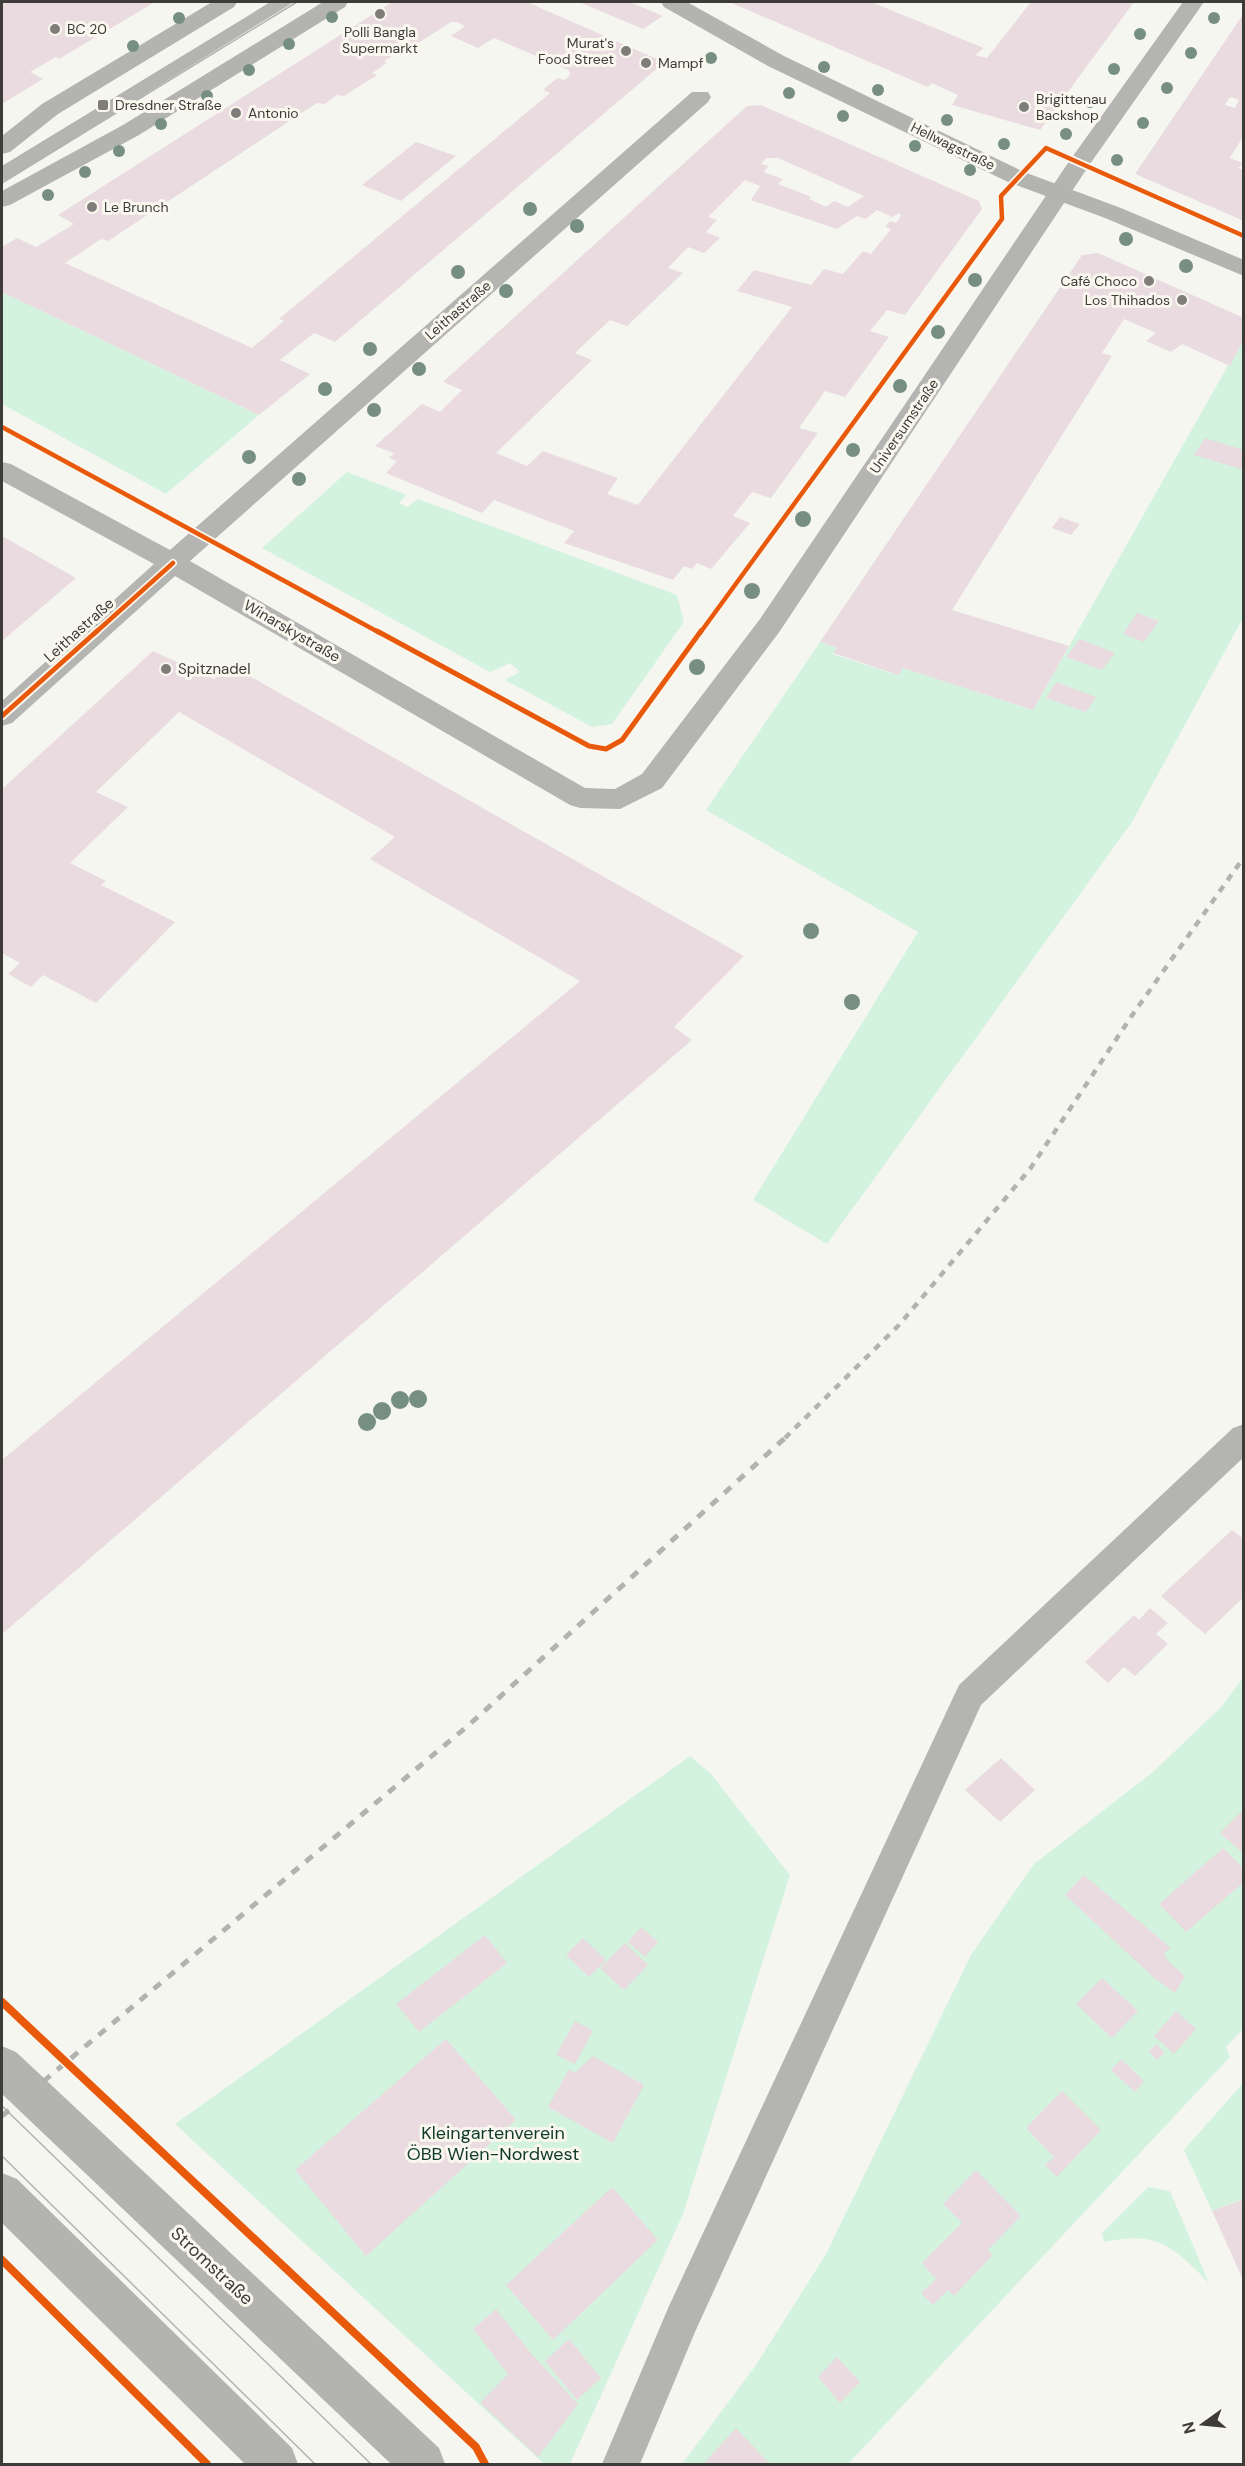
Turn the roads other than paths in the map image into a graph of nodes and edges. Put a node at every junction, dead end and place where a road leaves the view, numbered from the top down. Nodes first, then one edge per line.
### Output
1 (226, 2) edge
2 (285, 2) edge
3 (337, 2) edge
4 (672, 2) edge
5 (1193, 2) edge
6 (700, 97) dead end
7 (2, 147) edge
8 (2, 175) edge
9 (1060, 194) junction
10 (2, 200) edge
11 (1244, 269) edge
12 (2, 470) edge
13 (173, 562) junction
14 (2, 716) edge
15 (580, 798) joint
16 (1244, 1437) edge
17 (2, 2066) edge
18 (2, 2194) edge
19 (276, 2464) edge
20 (423, 2464) edge
21 (621, 2464) edge

1 - 7 main road
2 - 8 lane
3 - 10 main road
4 - 9 main road, Hellwagstraße
5 - 9 street, Universumstraße
6 - 13 street, Leithastraße
9 - 11 main road, Hellwagstraße
9 - 15 street, Universumstraße
12 - 13 street, Winarskystraße
13 - 14 street, Leithastraße
13 - 15 street, Winarskystraße
16 - 21 lane
17 - 20 main road, Stromstraße
18 - 19 main road

